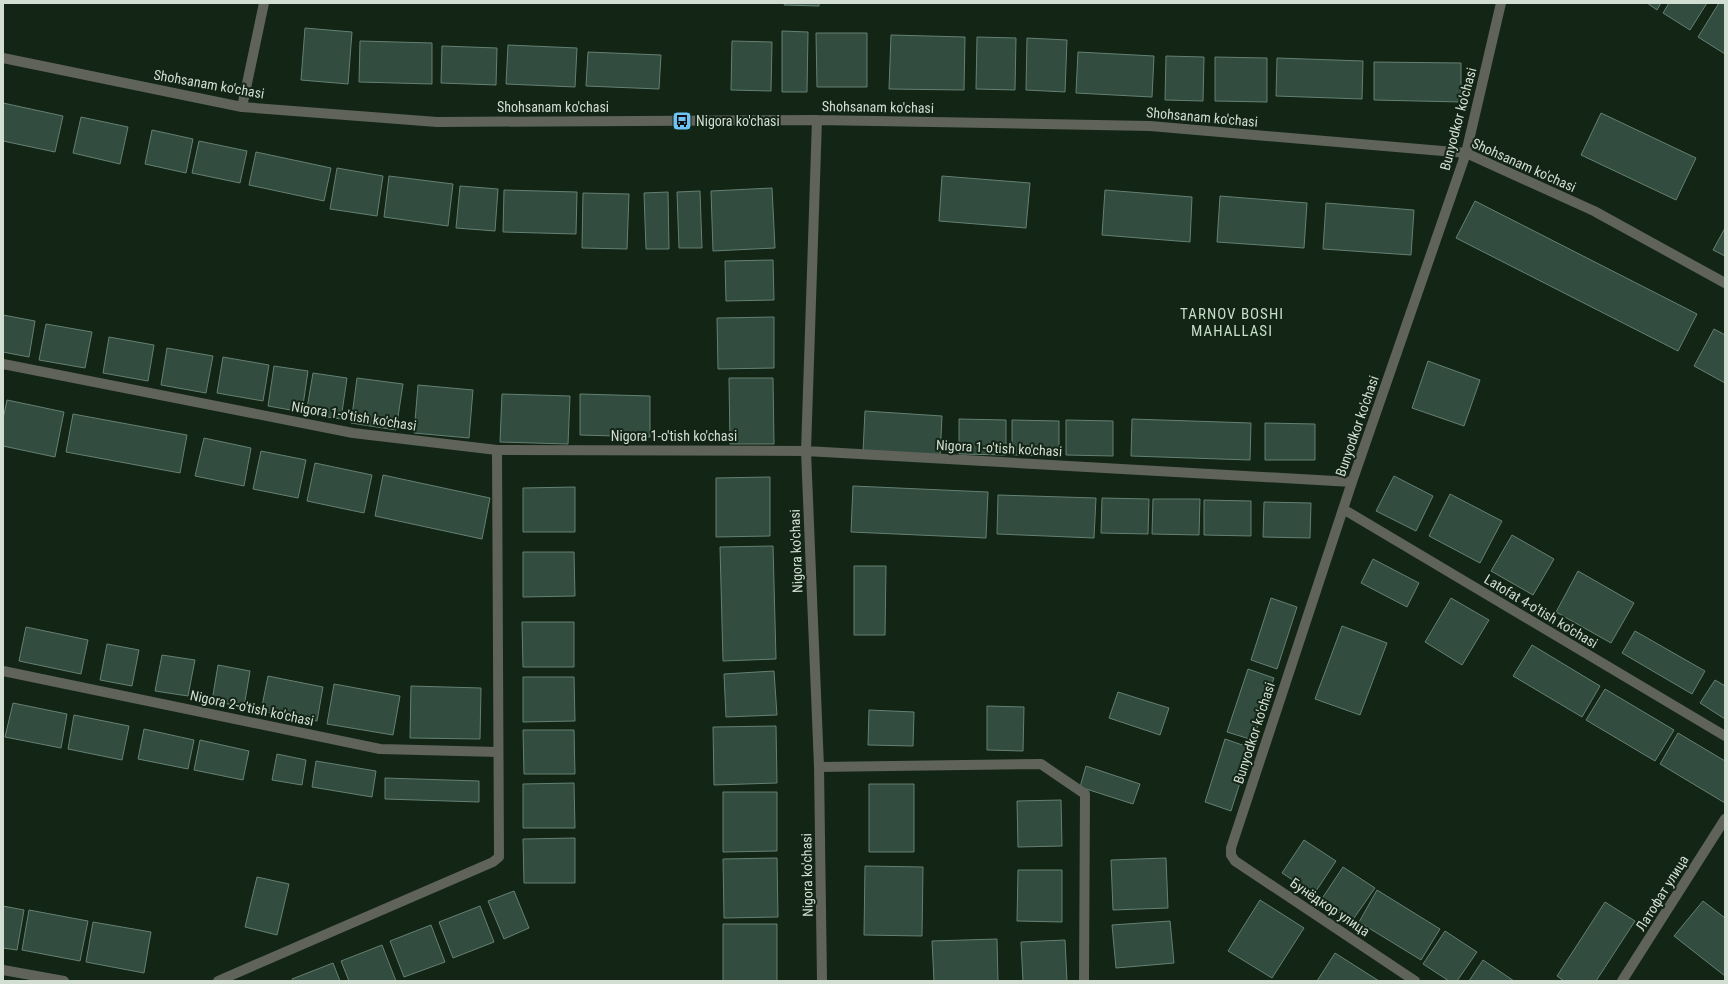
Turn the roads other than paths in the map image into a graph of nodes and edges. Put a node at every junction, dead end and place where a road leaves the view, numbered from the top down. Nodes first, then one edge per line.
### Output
1 (264, 3) edge
2 (1501, 3) edge
3 (3, 58) edge
4 (242, 106) junction
5 (817, 120) junction
6 (1466, 153) junction
7 (1725, 283) edge
8 (3, 364) edge
9 (497, 450) junction
10 (806, 451) junction
11 (1352, 482) junction
12 (1343, 509) junction
13 (3, 671) edge
14 (1725, 736) edge
15 (498, 752) junction
16 (819, 767) junction
17 (1725, 819) edge
18 (1231, 855) joint
19 (3, 970) edge
20 (64, 981) edge
21 (218, 981) edge
22 (822, 981) edge
23 (1084, 981) edge
24 (1415, 981) edge
25 (1622, 981) edge

1 - 4 street
2 - 6 street, Bunyodkor ko'chasi
3 - 4 street, Shohsanam ko'chasi
4 - 5 street, Shohsanam ko'chasi
5 - 6 street, Shohsanam ko'chasi
5 - 10 street, Nigora ko'chasi
6 - 7 street, Shohsanam ko'chasi
6 - 11 street, Bunyodkor ko'chasi
8 - 9 street, Nigora 1-o'tish ko'chasi
9 - 10 street, Nigora 1-o'tish ko'chasi
9 - 15 street
10 - 11 street, Nigora 1-o'tish ko'chasi
10 - 16 street, Nigora ko'chasi
11 - 12 street, Bunyodkor ko'chasi
12 - 14 street, Latofat 4-o'tish ko'chasi
12 - 18 street, Bunyodkor ko'chasi
13 - 15 street, Nigora 2-o'tish ko'chasi
15 - 21 street
16 - 22 street, Nigora ko'chasi
16 - 23 street
17 - 25 street, Латофат улица
18 - 24 street, Бунёдкор улица
19 - 20 street

